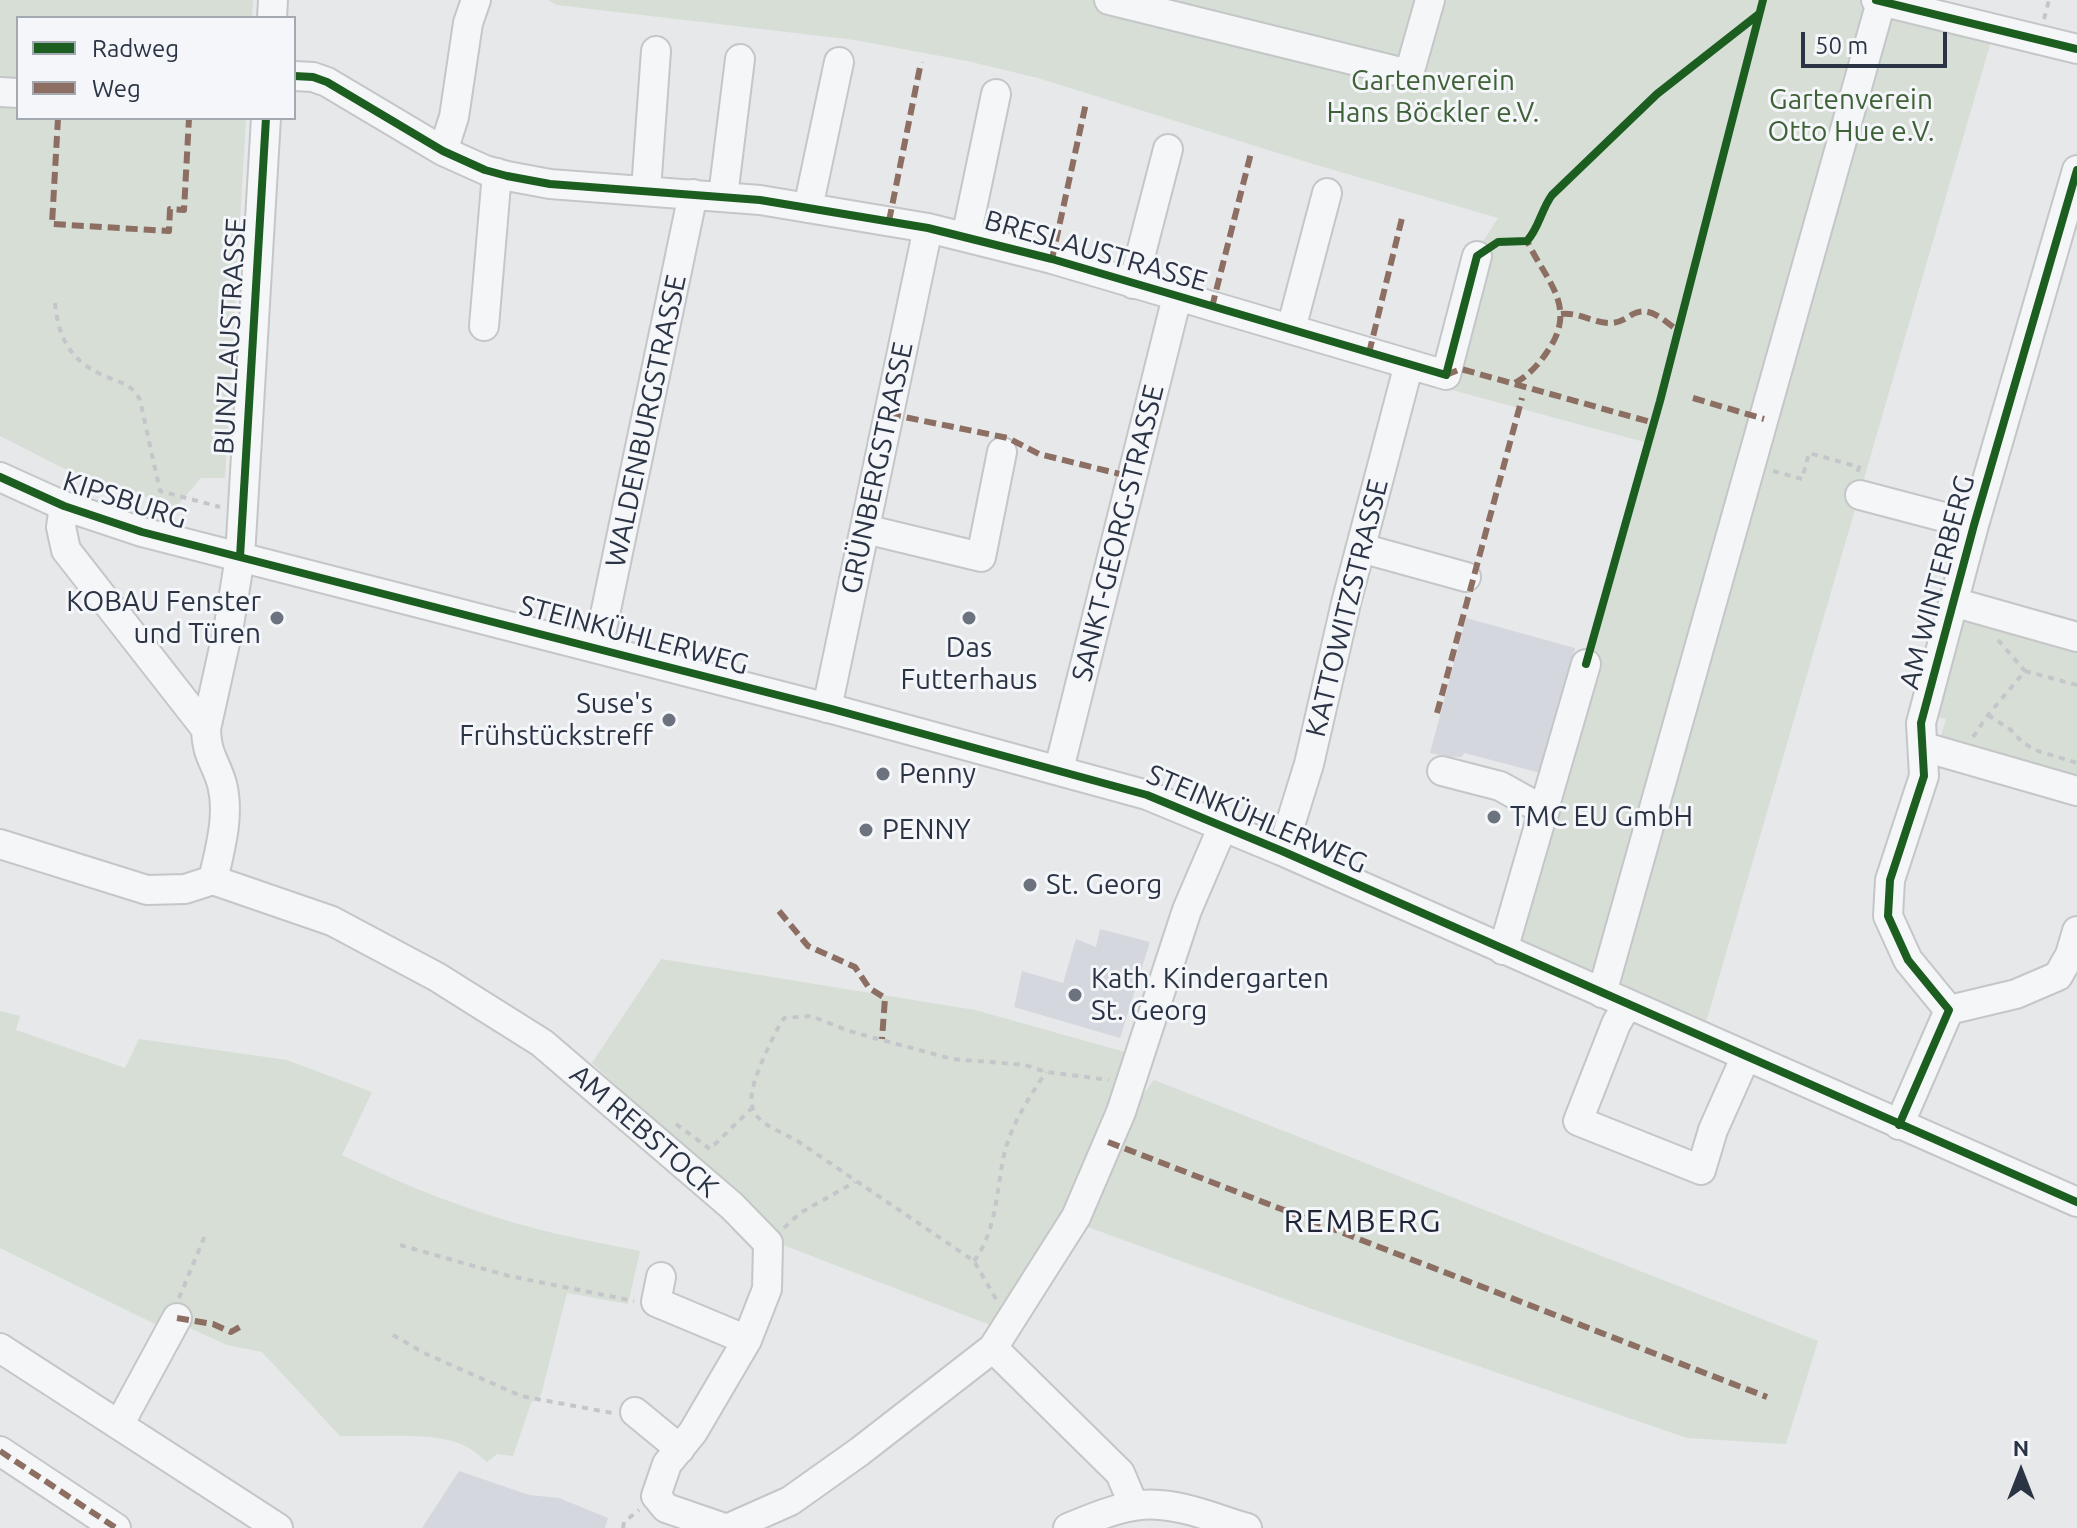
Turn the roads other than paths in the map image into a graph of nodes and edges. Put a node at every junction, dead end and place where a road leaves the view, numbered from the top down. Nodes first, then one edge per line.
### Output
1 (476, 0) edge
2 (1109, 0) edge
3 (1430, 0) edge
4 (1878, 1) edge
5 (2077, 49) edge
6 (656, 51) dead end
7 (740, 59) dead end
8 (839, 62) dead end
9 (296, 76) edge
10 (996, 94) dead end
11 (266, 120) edge
12 (1168, 149) dead end
13 (443, 151) junction
14 (2077, 170) edge
15 (497, 173) junction
16 (646, 190) junction
17 (1327, 193) dead end
18 (693, 194) junction
19 (723, 196) junction
20 (808, 208) junction
21 (928, 228) junction
22 (966, 237) junction
23 (1477, 256) dead end
24 (1133, 284) junction
25 (1177, 297) junction
26 (484, 326) dead end
27 (1291, 329) junction
28 (1409, 364) junction
29 (1002, 452) dead end
30 (0, 477) edge
31 (1860, 495) road end
32 (64, 506) junction
33 (1974, 525) junction
34 (865, 529) junction
35 (1361, 548) junction
36 (240, 557) junction
37 (1466, 577) dead end
38 (1953, 602) junction
39 (2070, 635) edge
40 (598, 648) junction
41 (1586, 664) dead end
42 (827, 708) junction
43 (206, 729) junction
44 (1924, 747) junction
45 (1059, 769) junction
46 (1442, 771) dead end
47 (2077, 791) edge
48 (1545, 811) junction
49 (1223, 826) junction
50 (0, 844) edge
51 (1282, 851) junction
52 (213, 880) junction
53 (2077, 931) edge
54 (1503, 950) junction
55 (1614, 999) junction
56 (1949, 1010) junction
57 (1746, 1056) junction
58 (1899, 1125) junction
59 (2077, 1202) edge
60 (659, 1290) road end
61 (177, 1318) road end
62 (747, 1340) junction
63 (0, 1348) edge
64 (993, 1348) junction
65 (639, 1415) road end
66 (119, 1425) junction
67 (680, 1449) junction
68 (0, 1451) edge
69 (1134, 1506) junction
70 (116, 1528) edge
71 (278, 1528) edge
72 (726, 1528) edge
73 (1068, 1528) edge
74 (1247, 1528) edge

1 - 13 street
2 - 3 street
4 - 5 street
4 - 55 street
6 - 16 street
7 - 19 street
8 - 20 street
9 - 13 street, BRESLAUSTRASSE
10 - 22 street
11 - 36 street, BUNZLAUSTRASSE
12 - 24 street
13 - 15 street, BRESLAUSTRASSE
14 - 33 street, AM WINTERBERG
15 - 16 street, BRESLAUSTRASSE
15 - 26 street
16 - 18 street, BRESLAUSTRASSE
17 - 27 street
18 - 19 street, BRESLAUSTRASSE
18 - 40 street, WALDENBURGSTRASSE
19 - 20 street, BRESLAUSTRASSE
20 - 21 street, BRESLAUSTRASSE
21 - 22 street, BRESLAUSTRASSE
21 - 34 street, GRÜNBERGSTRASSE
22 - 24 street, BRESLAUSTRASSE
23 - 28 street, BRESLAUSTRASSE
24 - 25 street, BRESLAUSTRASSE
25 - 27 street, BRESLAUSTRASSE
25 - 45 street, SANKT-GEORG-STRASSE
27 - 28 street, BRESLAUSTRASSE
28 - 35 street, KATTOWITZSTRASSE
29 - 34 street
30 - 32 street, KIPSBURG
31 - 33 street, AM WINTERBERG
32 - 36 street, KIPSBURG
32 - 43 street, KIPSBURG
33 - 38 street, AM WINTERBERG
34 - 42 street, GRÜNBERGSTRASSE
35 - 37 street
35 - 51 street, KATTOWITZSTRASSE
36 - 40 street, STEINKÜHLERWEG
36 - 43 street, KIPSBURG
38 - 39 street, AM WINTERBERG
38 - 44 street, AM WINTERBERG
40 - 42 street, STEINKÜHLERWEG
41 - 48 street
42 - 45 street, STEINKÜHLERWEG
43 - 52 street, KIPSBURG
44 - 47 street
44 - 56 street, AM WINTERBERG
45 - 49 street, STEINKÜHLERWEG
46 - 48 street
48 - 54 street
49 - 51 street, STEINKÜHLERWEG
49 - 64 street
50 - 52 street
51 - 54 street, STEINKÜHLERWEG
52 - 62 street, AM REBSTOCK
53 - 56 street
54 - 55 street, STEINKÜHLERWEG
55 - 57 street, STEINKÜHLERWEG
55 - 57 street
56 - 58 street
57 - 58 street, STEINKÜHLERWEG
58 - 59 street, STEINKÜHLERWEG
60 - 62 street
61 - 66 street
62 - 67 street, AM REBSTOCK
63 - 66 street
64 - 69 street
64 - 72 street
65 - 67 street
66 - 71 street
67 - 72 street, AM REBSTOCK
68 - 70 street
69 - 73 street
69 - 74 street

